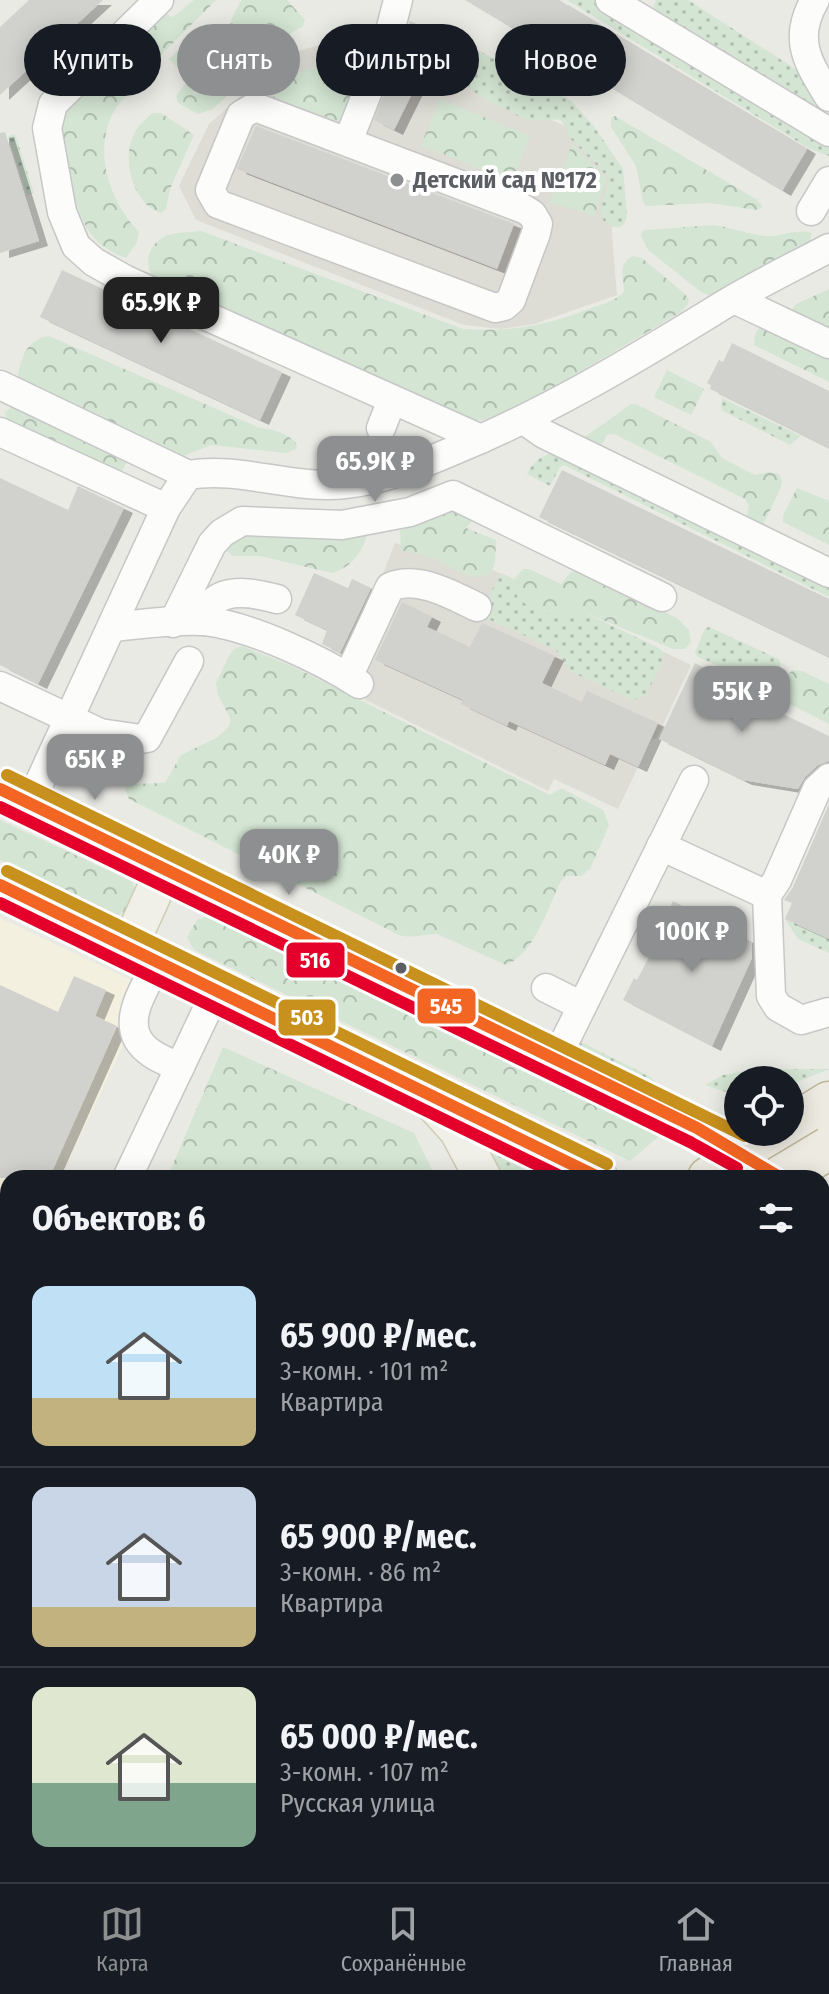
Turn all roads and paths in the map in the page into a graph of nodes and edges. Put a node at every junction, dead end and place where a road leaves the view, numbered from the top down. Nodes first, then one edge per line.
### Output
1 (159, 0) edge
2 (398, 0) edge
3 (610, 0) edge
4 (813, 6) edge
5 (829, 97) edge
6 (829, 132) edge
7 (348, 141) junction
8 (829, 181) edge
9 (811, 211) dead end
10 (829, 248) edge
11 (734, 299) junction
12 (829, 344) edge
13 (1, 389) edge
14 (392, 400) junction
15 (524, 420) junction
16 (381, 428) dead end
17 (0, 432) edge
18 (481, 439) junction
19 (188, 475) junction
20 (166, 508) junction
21 (829, 573) edge
22 (662, 597) dead end
23 (277, 599) dead end
24 (477, 607) dead end
25 (202, 621) junction
26 (173, 623) junction
27 (113, 627) junction
28 (189, 661) dead end
29 (0, 686) edge
30 (69, 721) junction
31 (829, 778) edge
32 (694, 780) dead end
33 (15, 796) edge
34 (661, 846) junction
35 (164, 870) junction
36 (0, 885) edge
37 (767, 895) junction
38 (144, 954) junction
39 (546, 988) dead end
40 (217, 989) junction
41 (582, 1006) junction
42 (829, 1012) edge
43 (556, 1059) junction
44 (180, 1067) junction
45 (418, 1087) junction
46 (829, 1103) edge
47 (804, 1118) edge
48 (758, 1146) edge
49 (829, 1148) edge
50 (745, 1154) junction
51 (131, 1170) edge
52 (479, 1170) edge
53 (584, 1170) edge
54 (721, 1170) edge
55 (768, 1170) edge
56 (793, 1170) edge

1 - 14 street
2 - 7 street
3 - 6 street
4 - 5 street
7 - 7 street
8 - 9 street
10 - 11 street
11 - 12 street
11 - 15 street
13 - 19 street
14 - 16 street
14 - 18 street
15 - 18 street
15 - 21 street
17 - 20 street
18 - 19 street
19 - 20 street
20 - 27 street
22 - 26 street
23 - 25 street
24 - 25 street
25 - 26 street
26 - 27 street
27 - 30 street
28 - 30 street
29 - 30 street
30 - 33 street
31 - 37 street
32 - 34 street
33 - 35 main road
34 - 37 street
34 - 41 street
35 - 38 main road
35 - 43 main road
36 - 38 main road
37 - 42 street
38 - 40 main road
38 - 44 street
39 - 41 street
40 - 44 street
40 - 45 main road
41 - 43 street
43 - 50 main road
44 - 51 street
45 - 52 main road
45 - 53 main road
46 - 47 highway
48 - 50 highway
49 - 56 highway, bridge
50 - 54 highway
50 - 55 main road

